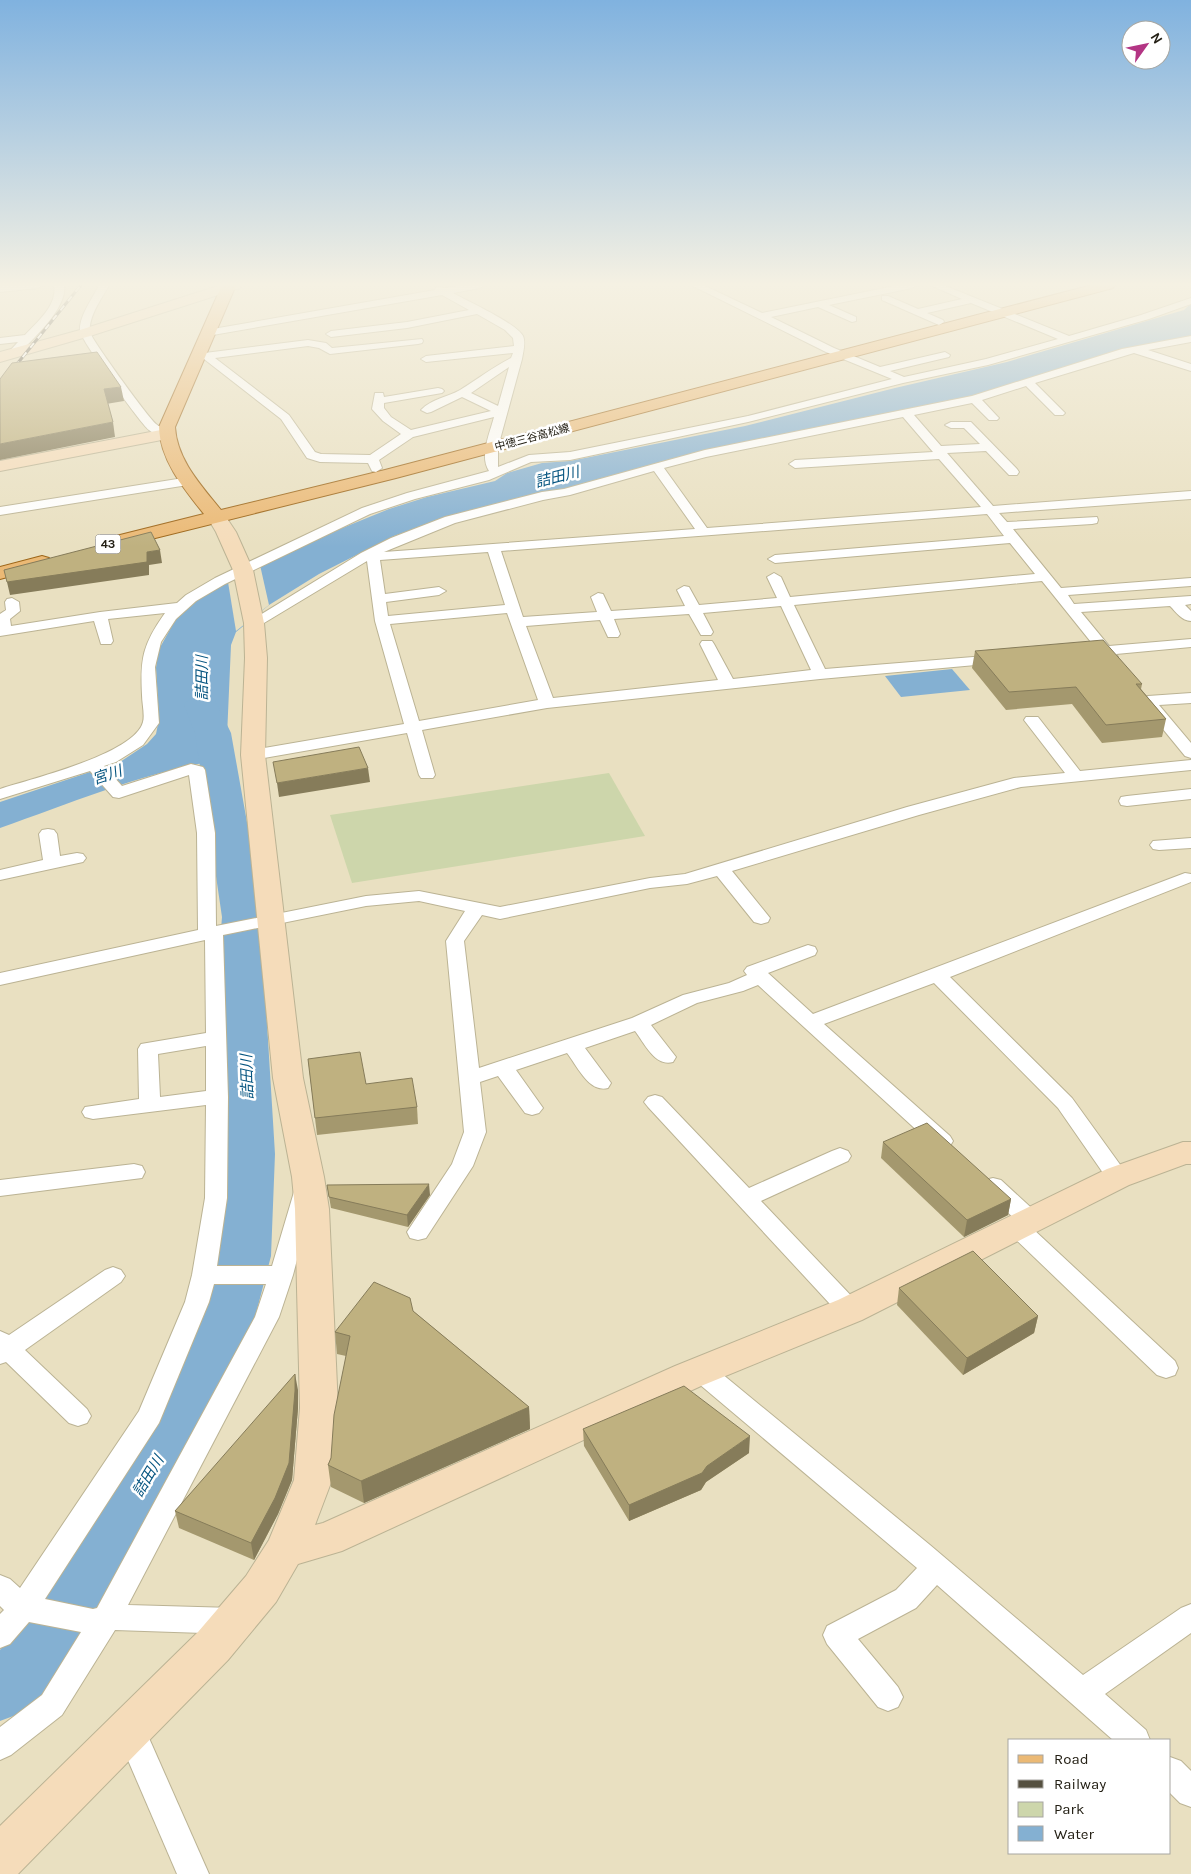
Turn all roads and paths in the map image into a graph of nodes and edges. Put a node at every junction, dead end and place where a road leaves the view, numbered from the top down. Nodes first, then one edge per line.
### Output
1 (113, 372) edge
2 (192, 372) edge
3 (233, 372) edge
4 (491, 372) edge
5 (513, 372) edge
6 (758, 372) edge
7 (885, 372) edge
8 (937, 372) edge
9 (1059, 372) edge
10 (903, 380) junction
11 (1028, 382) junction
12 (438, 390) dead end
13 (463, 393) junction
14 (974, 399) junction
15 (427, 410) dead end
16 (502, 412) junction
17 (906, 413) junction
18 (1059, 413) dead end
19 (993, 418) dead end
20 (951, 424) dead end
21 (166, 434) junction
22 (409, 434) junction
23 (494, 442) junction
24 (989, 447) junction
25 (940, 452) junction
26 (375, 463) junction
27 (795, 464) dead end
28 (0, 466) edge
29 (657, 467) junction
30 (1013, 472) dead end
31 (496, 473) junction
32 (190, 481) junction
33 (1191, 495) edge
34 (0, 510) edge
35 (990, 510) junction
36 (216, 515) junction
37 (1092, 520) dead end
38 (1004, 526) junction
39 (703, 531) junction
40 (1014, 539) junction
41 (102, 546) edge
42 (493, 548) junction
43 (369, 557) junction
44 (56, 558) edge
45 (775, 559) dead end
46 (243, 572) junction
47 (0, 574) edge
48 (774, 577) dead end
49 (1045, 577) junction
50 (1191, 582) edge
51 (684, 590) dead end
52 (439, 591) dead end
53 (1058, 592) junction
54 (598, 598) dead end
55 (379, 599) junction
56 (1191, 600) edge
57 (784, 601) junction
58 (1173, 601) junction
59 (12, 602) dead end
60 (180, 607) junction
61 (1071, 608) junction
62 (694, 609) junction
63 (516, 615) junction
64 (100, 616) junction
65 (606, 616) junction
66 (1189, 617) dead end
67 (258, 621) junction
68 (382, 621) junction
69 (2, 632) edge
70 (613, 634) dead end
71 (106, 641) dead end
72 (1191, 643) edge
73 (1105, 650) junction
74 (1072, 653) edge
75 (1014, 658) edge
76 (1122, 671) edge
77 (820, 674) junction
78 (728, 684) junction
79 (1191, 698) edge
80 (547, 703) junction
81 (1032, 720) dead end
82 (413, 726) junction
83 (1191, 753) edge
84 (253, 755) junction
85 (1191, 765) edge
86 (95, 767) junction
87 (427, 775) dead end
88 (1075, 775) junction
89 (0, 794) edge
90 (1191, 794) edge
91 (1128, 802) dead end
92 (48, 834) dead end
93 (1191, 843) edge
94 (1159, 846) dead end
95 (77, 858) dead end
96 (52, 863) junction
97 (721, 869) junction
98 (0, 875) edge
99 (1185, 878) dead end
100 (476, 909) junction
101 (761, 918) dead end
102 (262, 922) junction
103 (214, 932) junction
104 (808, 951) dead end
105 (757, 974) junction
106 (937, 975) junction
107 (0, 979) edge
108 (810, 1022) junction
109 (639, 1023) junction
110 (216, 1038) junction
111 (571, 1044) junction
112 (666, 1057) dead end
113 (503, 1066) junction
114 (469, 1078) junction
115 (602, 1084) dead end
116 (217, 1097) junction
117 (655, 1102) dead end
118 (150, 1105) junction
119 (532, 1108) dead end
120 (93, 1112) dead end
121 (1188, 1152) edge
122 (957, 1154) edge
123 (840, 1156) dead end
124 (134, 1172) dead end
125 (979, 1174) edge
126 (308, 1177) junction
127 (1118, 1177) junction
128 (0, 1188) edge
129 (746, 1199) junction
130 (1024, 1224) junction
131 (418, 1232) dead end
132 (204, 1275) junction
133 (274, 1275) junction
134 (113, 1276) dead end
135 (850, 1310) junction
136 (3, 1348) edge
137 (1166, 1368) dead end
138 (701, 1371) junction
139 (78, 1416) dead end
140 (286, 1549) junction
141 (936, 1567) junction
142 (12, 1598) edge
143 (1191, 1617) edge
144 (100, 1620) junction
145 (234, 1621) junction
146 (0, 1635) edge
147 (1083, 1692) junction
148 (888, 1697) dead end
149 (130, 1730) junction
150 (1134, 1739) edge
151 (0, 1745) edge
152 (1171, 1773) edge
153 (1191, 1792) edge
154 (0, 1859) edge
155 (193, 1874) edge

1 - 21 street
2 - 21 main road
3 - 26 street
4 - 13 street
5 - 16 street
6 - 23 main road, 中徳三谷高松線 / 43
7 - 10 street
8 - 10 street
9 - 11 street
10 - 31 street
11 - 14 street
11 - 18 street
12 - 22 street
13 - 15 street
13 - 16 street
14 - 17 street
14 - 19 street
16 - 22 street
16 - 23 street
17 - 25 street
17 - 29 street
20 - 24 street
21 - 28 street
21 - 32 main road
22 - 26 street
23 - 26 main road, 中徳三谷高松線 / 43
23 - 31 street
23 - 36 main road, 中徳三谷高松線 / 43
24 - 25 street
24 - 30 street
25 - 27 street
25 - 35 street
26 - 36 main road, 中徳三谷高松線 / 43
29 - 39 street
29 - 43 street
31 - 46 street
32 - 34 street
32 - 36 main road
33 - 35 street
35 - 38 street
35 - 39 street
36 - 41 main road, 中徳三谷高松線 / 43
36 - 46 street
37 - 38 street
38 - 40 street
39 - 42 street
40 - 45 street
40 - 49 street
42 - 43 street
42 - 63 street
43 - 55 street
43 - 67 street
44 - 47 main road
46 - 60 street
46 - 67 street
48 - 57 street
49 - 53 street
49 - 57 street
50 - 53 street
51 - 62 street
52 - 55 street
53 - 61 street
54 - 65 street
55 - 68 street
56 - 58 street
57 - 62 street
57 - 77 street
58 - 61 street
58 - 66 street
59 - 69 street
60 - 64 street
60 - 86 street
61 - 73 street
62 - 65 street
62 - 78 street
63 - 65 street
63 - 68 street
63 - 80 street
64 - 69 street
64 - 71 street
65 - 70 street
67 - 84 street
68 - 82 street
72 - 73 street
73 - 74 street
73 - 76 street
75 - 77 street
77 - 78 street
78 - 80 street
79 - 83 street
80 - 82 street
81 - 88 street
82 - 84 street
82 - 87 street
84 - 102 street
85 - 88 street
86 - 89 street
86 - 103 street
88 - 97 street
90 - 91 street
92 - 96 street
93 - 94 street
95 - 96 street
96 - 98 street
97 - 100 street
97 - 101 street
99 - 106 street
100 - 102 street
100 - 114 street
102 - 103 street
102 - 126 street
103 - 107 street
103 - 110 street
104 - 105 street
105 - 108 street
105 - 109 street
106 - 108 street
106 - 127 street
108 - 122 street
109 - 111 street
109 - 112 street
110 - 116 street
110 - 118 street
111 - 113 street
111 - 115 street
113 - 114 street
113 - 119 street
114 - 131 street
116 - 118 street
116 - 132 street
117 - 129 street
118 - 120 street
121 - 127 street
123 - 129 street
124 - 128 street
125 - 130 street
126 - 133 street
126 - 140 street
127 - 130 street
129 - 135 street
130 - 135 street
130 - 137 street
132 - 133 street
132 - 142 street
133 - 144 street
134 - 136 street
135 - 138 street
136 - 139 street
138 - 140 street
138 - 141 street
140 - 145 street
141 - 147 street
141 - 148 street
142 - 144 street
142 - 146 street
143 - 147 street
144 - 145 street
144 - 151 street
145 - 149 street
147 - 150 street
149 - 154 street
149 - 155 street
152 - 153 street

